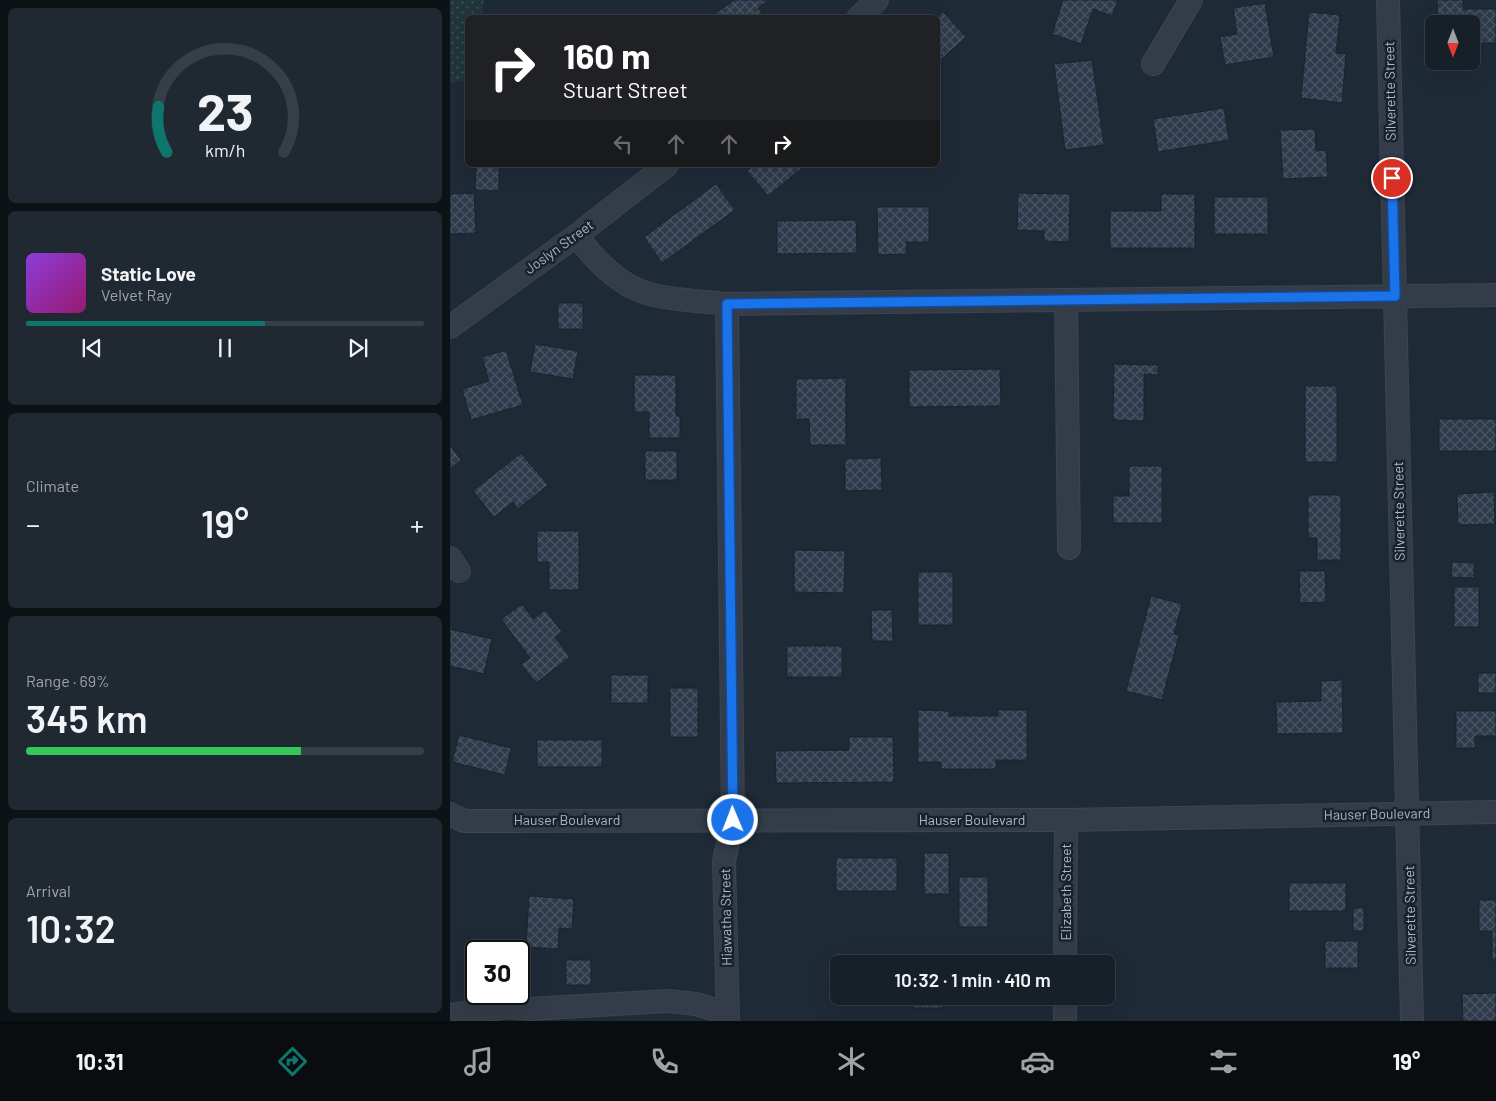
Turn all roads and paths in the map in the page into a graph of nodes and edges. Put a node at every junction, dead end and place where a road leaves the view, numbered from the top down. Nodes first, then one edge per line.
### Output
1 (877, 0) edge
2 (1191, 0) edge
3 (1388, 0) edge
4 (861, 15) edge
5 (1153, 64) dead end
6 (664, 167) edge
7 (576, 235) junction
8 (1496, 295) edge
9 (1395, 296) junction
10 (1066, 300) junction
11 (727, 304) junction
12 (450, 327) edge
13 (1068, 548) dead end
14 (1496, 812) edge
15 (1408, 813) junction
16 (450, 814) edge
17 (733, 820) junction
18 (1066, 820) junction
19 (1065, 955) edge
20 (1065, 1005) edge
21 (450, 1016) edge
22 (728, 1018) edge
23 (1065, 1021) edge
24 (1412, 1021) edge

1 - 4 street
2 - 5 street
3 - 9 street, Silverette Street
6 - 7 street, Joslyn Street
7 - 11 street
7 - 12 street, Joslyn Street
8 - 9 street
9 - 10 street
9 - 15 street, Silverette Street
10 - 11 street
10 - 13 street
11 - 17 street, Hiawatha Street
14 - 15 street, Hauser Boulevard
15 - 18 street, Hauser Boulevard
15 - 24 street, Silverette Street
16 - 17 street, Hauser Boulevard
17 - 18 street, Hauser Boulevard
17 - 22 street, Hiawatha Street
18 - 19 street, Elizabeth Street
20 - 23 street
21 - 22 street

